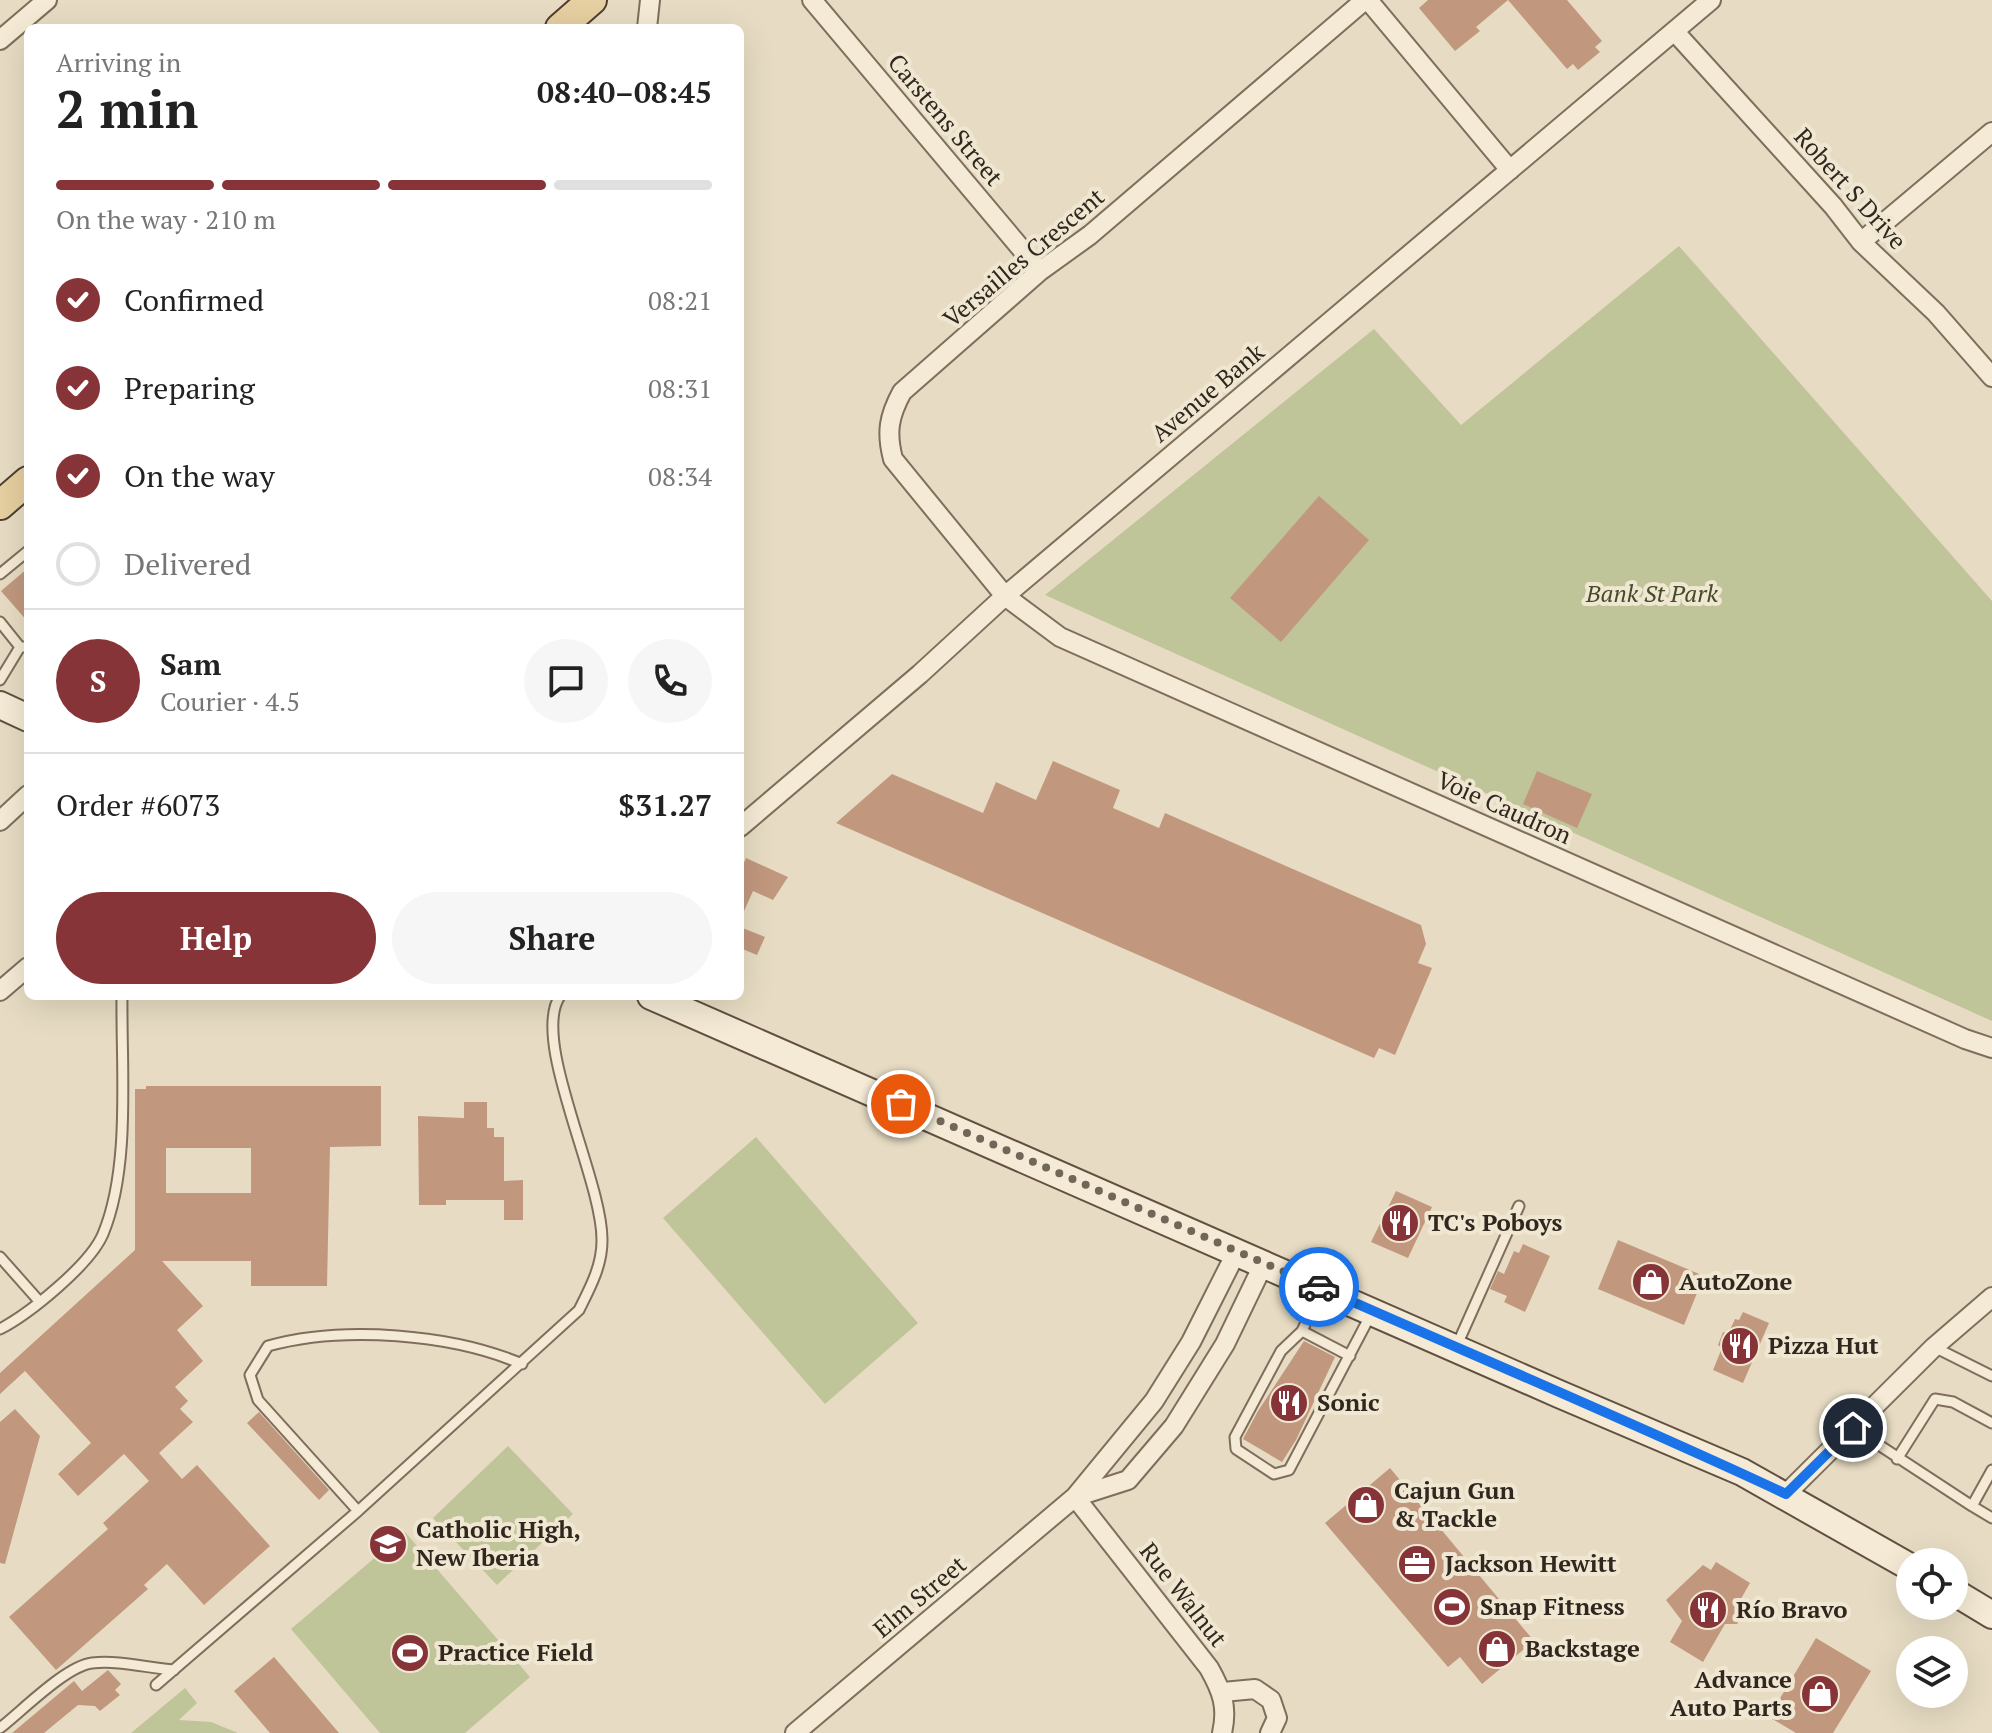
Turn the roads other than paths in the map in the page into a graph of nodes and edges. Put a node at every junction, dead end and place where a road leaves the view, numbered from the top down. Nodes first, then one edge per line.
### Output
1 (47, 0) edge
2 (592, 0) edge
3 (650, 0) edge
4 (812, 0) edge
5 (1367, 0) edge
6 (1708, 1) edge
7 (565, 24) edge
8 (647, 24) edge
9 (1675, 32) junction
10 (0, 40) edge
11 (1992, 132) edge
12 (1510, 170) junction
13 (1861, 242) junction
14 (1040, 271) junction
15 (1992, 377) edge
16 (24, 484) edge
17 (0, 505) edge
18 (24, 554) edge
19 (0, 574) edge
20 (1005, 596) junction
21 (0, 622) edge
22 (24, 647) edge
23 (0, 680) edge
24 (0, 705) edge
25 (24, 716) edge
26 (24, 799) edge
27 (0, 821) edge
28 (744, 824) edge
29 (24, 970) edge
30 (0, 991) edge
31 (122, 1000) edge
32 (559, 1000) edge
33 (660, 1000) edge
34 (1992, 1048) edge
35 (1519, 1206) dead end
36 (1237, 1251) junction
37 (0, 1257) edge
38 (1264, 1263) junction
39 (1322, 1289) junction
40 (1992, 1297) edge
41 (39, 1301) junction
42 (1373, 1311) junction
43 (0, 1329) edge
44 (1302, 1331) junction
45 (1934, 1347) junction
46 (1456, 1348) junction
47 (1350, 1356) junction
48 (522, 1364) junction
49 (1992, 1376) edge
50 (1992, 1423) edge
51 (1853, 1428) junction
52 (1897, 1459) junction
53 (1992, 1470) edge
54 (1786, 1494) junction
55 (1075, 1497) junction
56 (1972, 1506) junction
57 (358, 1511) junction
58 (1992, 1518) edge
59 (1896, 1559) edge
60 (1968, 1600) edge
61 (1992, 1615) edge
62 (174, 1670) junction
63 (156, 1685) dead end
64 (1223, 1692) junction
65 (0, 1728) edge
66 (795, 1733) edge
67 (1222, 1733) edge
68 (1270, 1733) edge

1 - 10 street
2 - 7 main road
3 - 8 street
4 - 14 street, Carstens Street
5 - 12 street
5 - 14 street, Versailles Crescent
6 - 9 street, Avenue Bank
9 - 12 street, Avenue Bank
9 - 13 street, Robert S Drive
11 - 13 street
12 - 20 street, Avenue Bank
13 - 15 street, Robert S Drive
14 - 20 street, Versailles Crescent
16 - 17 main road
18 - 19 lane
20 - 28 street, Avenue Bank
20 - 34 street, Voie Caudron
21 - 22 lane
22 - 23 lane
24 - 25 main road
26 - 27 street
29 - 30 street
31 - 41 lane
32 - 48 lane
33 - 36 main road
35 - 46 lane
36 - 38 main road
36 - 55 street, Elm Street
37 - 41 lane
38 - 39 main road
38 - 55 street, Elm Street
39 - 42 main road
39 - 44 lane
40 - 45 street
41 - 43 lane
42 - 46 main road
42 - 47 lane
44 - 47 lane
44 - 47 lane
45 - 49 lane
45 - 51 street
46 - 54 main road
48 - 57 lane
48 - 57 lane
50 - 52 lane
51 - 52 lane
51 - 54 street
52 - 56 lane
53 - 56 lane
54 - 59 main road
55 - 64 street, Rue Walnut
55 - 66 street, Elm Street
56 - 58 lane
57 - 62 lane
60 - 61 main road
62 - 63 lane
62 - 65 lane
64 - 67 street
64 - 68 street

